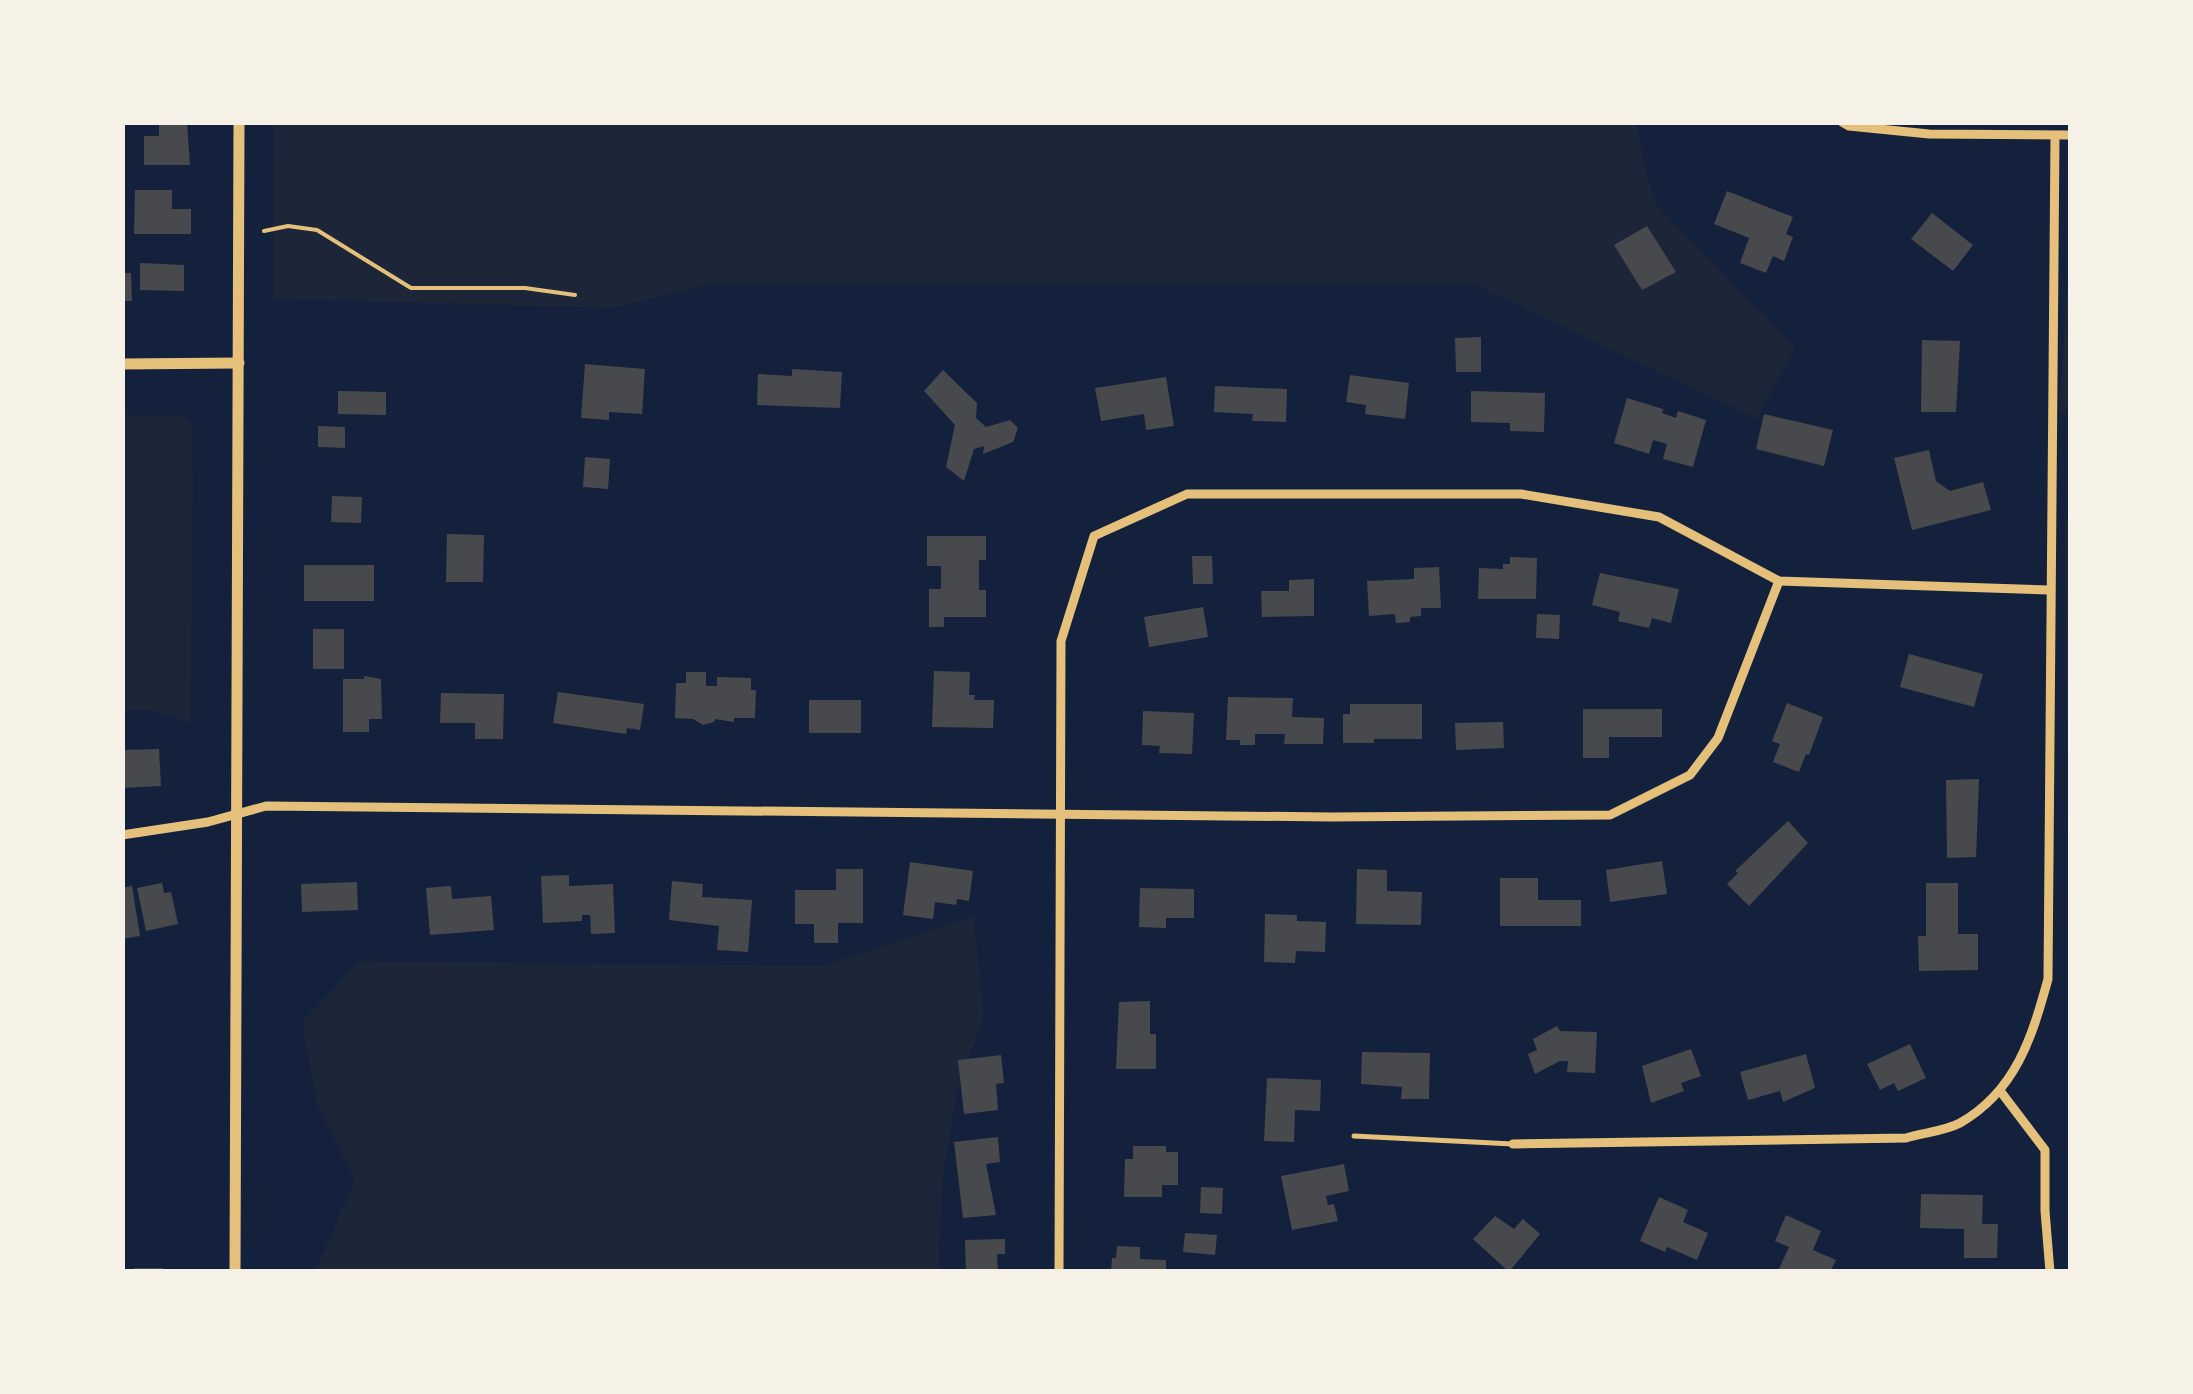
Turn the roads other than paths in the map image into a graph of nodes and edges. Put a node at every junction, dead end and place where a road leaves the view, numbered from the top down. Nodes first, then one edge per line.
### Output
1 (239, 122) edge
2 (1842, 122) edge
3 (2070, 135) edge
4 (2055, 136) junction
5 (239, 363) junction
6 (122, 364) edge
7 (1779, 581) junction
8 (2049, 590) junction
9 (1062, 813) junction
10 (237, 814) junction
11 (122, 835) edge
12 (2002, 1092) junction
13 (1354, 1136) dead end
14 (1514, 1144) joint
15 (235, 1272) edge
16 (1059, 1272) edge
17 (2050, 1272) edge

1 - 5 street
2 - 4 street
3 - 4 street
4 - 8 street
5 - 6 street
5 - 10 street
7 - 8 street
7 - 9 street
7 - 9 street
8 - 12 street
9 - 10 street
9 - 16 street
10 - 11 street
10 - 15 street
12 - 14 street
12 - 17 street
13 - 14 lane

